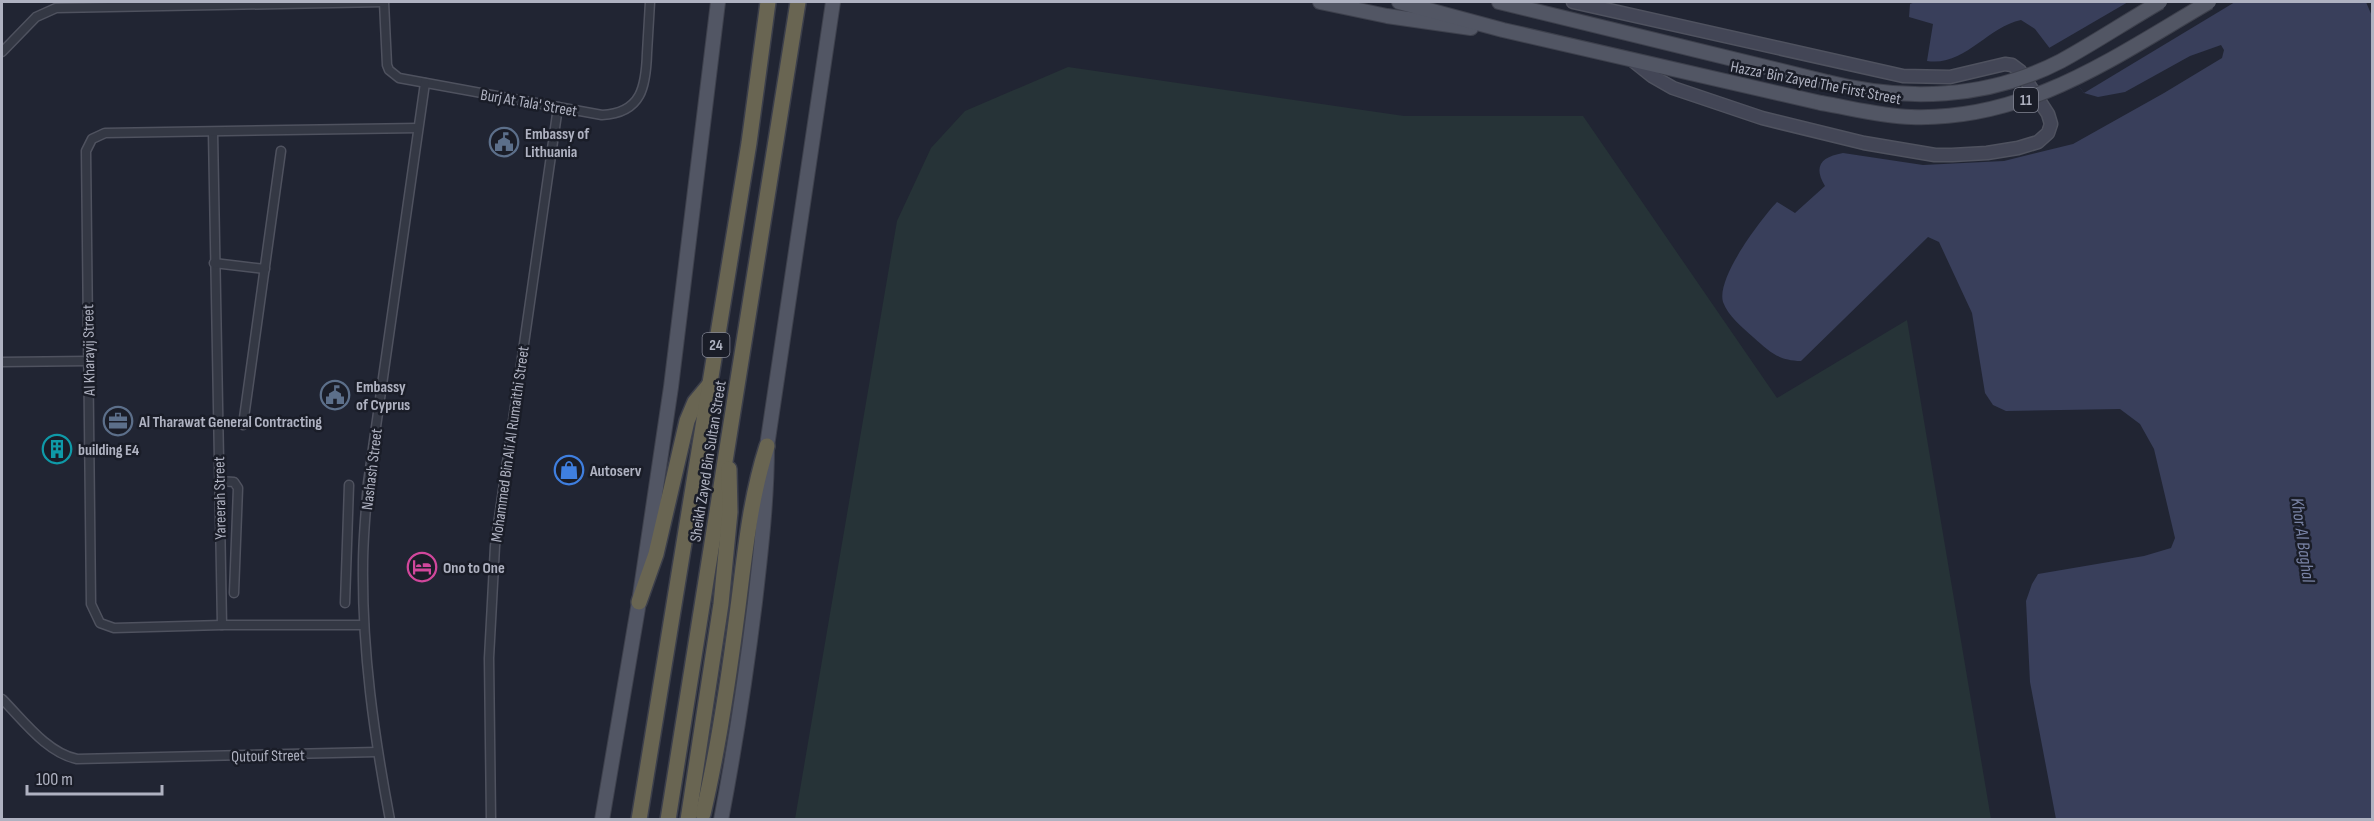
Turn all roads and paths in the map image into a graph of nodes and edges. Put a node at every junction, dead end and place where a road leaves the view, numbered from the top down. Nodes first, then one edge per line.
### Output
1 (384, 2) edge
2 (650, 2) edge
3 (768, 2) edge
4 (798, 2) edge
5 (832, 2) edge
6 (1320, 2) edge
7 (1399, 2) edge
8 (1499, 2) edge
9 (1573, 2) edge
10 (2160, 2) edge
11 (2209, 2) edge
12 (719, 3) edge
13 (1503, 30) junction
14 (2, 52) edge
15 (1632, 60) junction
16 (425, 83) junction
17 (558, 107) junction
18 (418, 128) junction
19 (213, 132) junction
20 (281, 151) dead end
21 (214, 263) junction
22 (265, 269) junction
23 (2, 362) edge
24 (88, 362) junction
25 (710, 384) junction
26 (243, 425) dead end
27 (767, 446) junction
28 (726, 456) junction
29 (219, 481) junction
30 (349, 485) dead end
31 (347, 546) junction
32 (363, 547) junction
33 (221, 554) junction
34 (236, 558) junction
35 (234, 593) dead end
36 (639, 602) junction
37 (345, 603) dead end
38 (222, 625) junction
39 (364, 625) junction
40 (2, 699) edge
41 (377, 752) junction
42 (704, 814) dead end
43 (390, 819) edge
44 (491, 819) edge
45 (602, 819) edge
46 (639, 819) edge
47 (668, 819) edge
48 (688, 819) edge
49 (721, 819) edge

1 - 14 street
1 - 16 street, Burj At Tala' Street
2 - 17 street, Burj At Tala' Street
3 - 25 highway, Sheikh Zayed Bin Sultan Street / 24
4 - 28 highway, Sheikh Zayed Bin Sultan Street / 24
5 - 27 main road
6 - 13 main road
7 - 13 main road, Hazza' Bin Zayed The First Street / 11
8 - 10 main road, Hazza' Bin Zayed The First Street / 11, bridge
9 - 15 street
11 - 15 main road, Hazza' Bin Zayed The First Street / 11, bridge
12 - 36 main road
13 - 15 main road, Hazza' Bin Zayed The First Street / 11
16 - 17 street, Burj At Tala' Street
16 - 18 street, Nashash Street
17 - 44 street, Mohammed Bin Ali Al Rumaithi Street
18 - 19 street, Al Kharayij Street
18 - 32 street, Nashash Street
19 - 21 street, Yareerah Street
19 - 24 street, Al Kharayij Street
20 - 22 street
21 - 22 street
21 - 29 street, Yareerah Street
22 - 26 street
23 - 24 street
24 - 38 street, Al Kharayij Street
25 - 36 highway
25 - 46 highway, Sheikh Zayed Bin Sultan Street / 24
27 - 42 highway
27 - 49 main road
28 - 47 highway, Sheikh Zayed Bin Sultan Street / 24
28 - 48 highway
29 - 33 street, Yareerah Street
29 - 34 street
30 - 31 street
31 - 32 street
31 - 37 street
32 - 39 street, Nashash Street
33 - 34 street
33 - 38 street, Yareerah Street
34 - 35 street
36 - 45 main road
38 - 39 street, Al Kharayij Street
39 - 41 street, Nashash Street
40 - 41 street, Qutouf Street
41 - 43 street, Nashash Street

